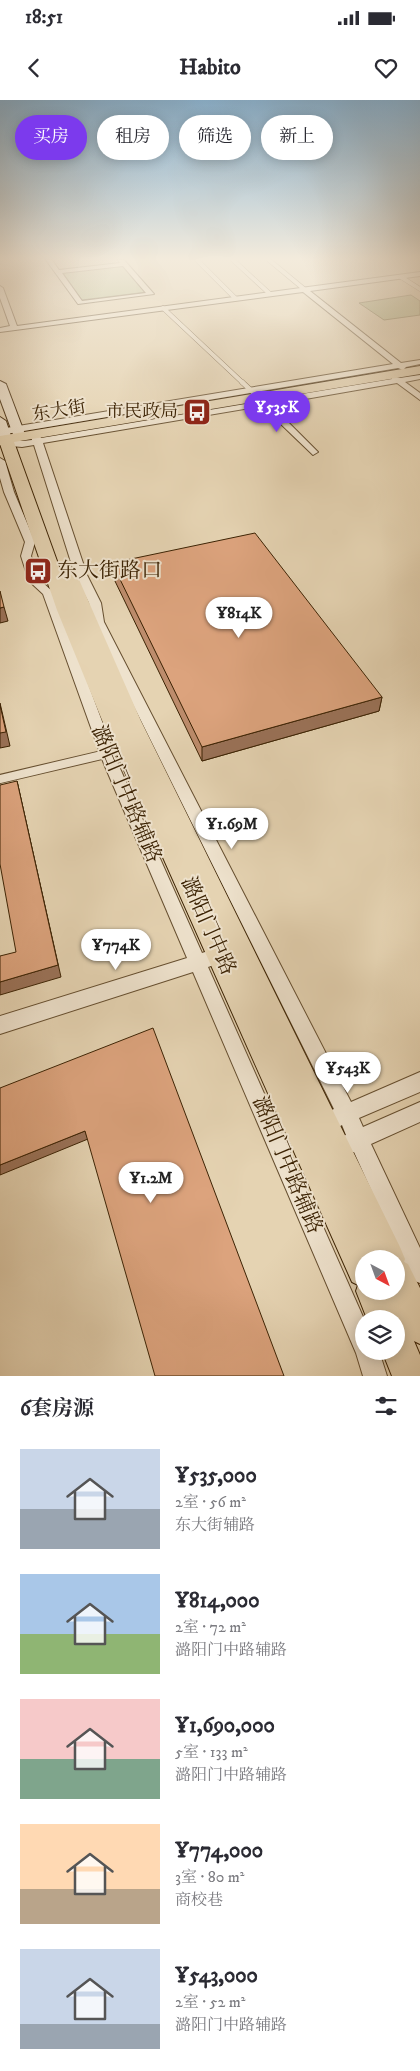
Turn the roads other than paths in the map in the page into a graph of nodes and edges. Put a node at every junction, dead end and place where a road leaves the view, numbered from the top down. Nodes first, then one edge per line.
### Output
1 (11, 320) edge
2 (76, 320) edge
3 (175, 320) edge
4 (341, 320) edge
5 (14, 328) junction
6 (0, 330) edge
7 (420, 362) edge
8 (405, 372) edge
9 (0, 384) edge
10 (257, 396) junction
11 (420, 396) edge
12 (11, 437) edge
13 (313, 452) dead end
14 (125, 749) junction
15 (0, 779) edge
16 (220, 955) junction
17 (0, 1025) edge
18 (420, 1082) edge
19 (420, 1112) edge
20 (346, 1113) junction
21 (324, 1123) junction
22 (358, 1139) junction
23 (308, 1146) junction
24 (336, 1149) junction
25 (355, 1250) edge
26 (384, 1250) edge
27 (420, 1272) edge
28 (405, 1295) edge
29 (355, 1320) edge
30 (420, 1326) edge
31 (370, 1360) edge
32 (404, 1360) edge
33 (375, 1376) edge
34 (411, 1376) edge

1 - 5 street
2 - 5 street
3 - 10 lane
4 - 8 street
5 - 6 street
7 - 8 street
8 - 10 main road, 东大街
8 - 11 street
9 - 12 main road
10 - 12 main road, 东大街
10 - 12 street
10 - 13 street
12 - 14 main road, 潞阳门中路
12 - 20 street
14 - 15 lane
14 - 16 main road, 潞阳门中路
16 - 17 street
16 - 21 main road, 潞阳门中路
16 - 23 main road, 潞阳门中路
16 - 29 street, 潞阳门中路辅路
18 - 20 street
19 - 22 street
20 - 21 street
20 - 22 street
21 - 23 street
21 - 24 main road, 潞阳门中路
22 - 24 street
22 - 27 street
23 - 24 street
23 - 25 main road, 潞阳门中路
24 - 26 main road, 潞阳门中路
28 - 30 main road
31 - 33 street
32 - 34 main road

